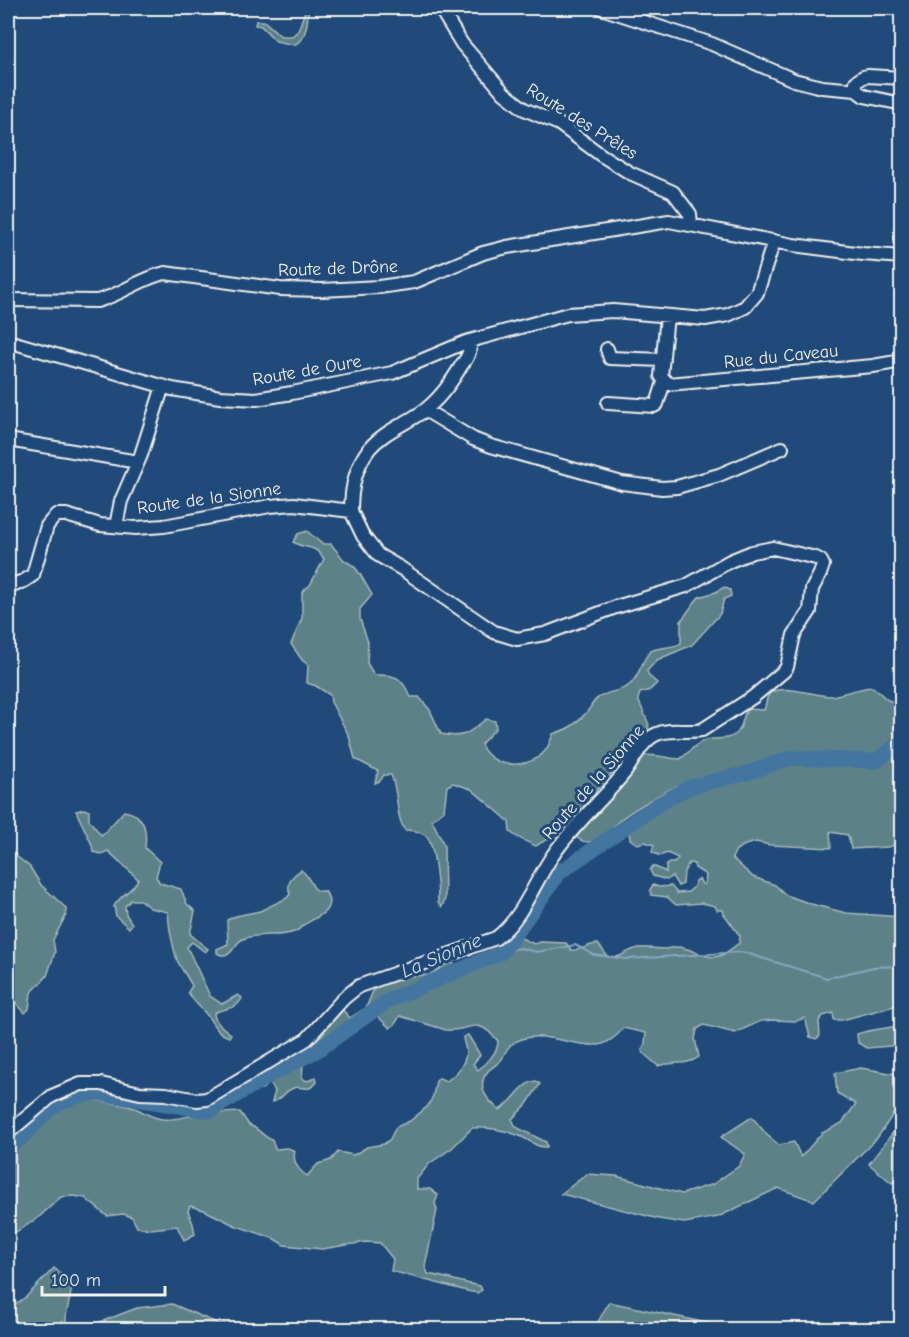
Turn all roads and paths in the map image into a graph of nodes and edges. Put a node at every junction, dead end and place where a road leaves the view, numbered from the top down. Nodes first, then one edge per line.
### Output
1 (437, 8) edge
2 (601, 8) edge
3 (902, 78) edge
4 (856, 90) junction
5 (902, 104) edge
6 (691, 224) junction
7 (774, 241) junction
8 (902, 257) edge
9 (8, 300) edge
10 (667, 316) junction
11 (8, 341) edge
12 (469, 341) junction
13 (607, 349) dead end
14 (663, 360) junction
15 (902, 361) edge
16 (664, 382) junction
17 (163, 386) junction
18 (608, 403) dead end
19 (425, 410) junction
20 (8, 440) edge
21 (782, 448) dead end
22 (138, 462) junction
23 (351, 511) junction
24 (116, 526) junction
25 (8, 586) edge
26 (8, 1133) edge

1 - 6 street, Route des Prêles
2 - 4 street
3 - 4 street
4 - 5 street
6 - 7 street, Route de Drône
6 - 9 street, Route de Drône
7 - 8 street, Route de Drône
7 - 10 street, Route de Oure
10 - 12 street, Route de Oure
10 - 14 street
11 - 17 street, Route de Oure
12 - 17 street, Route de Oure
12 - 19 street
13 - 14 street
14 - 16 street
15 - 16 street, Rue du Caveau
16 - 18 street
17 - 22 street
19 - 21 street
19 - 23 street
20 - 22 street
22 - 24 street
23 - 24 street, Route de la Sionne
23 - 26 street, Route de la Sionne
24 - 25 street, Route de la Sionne

